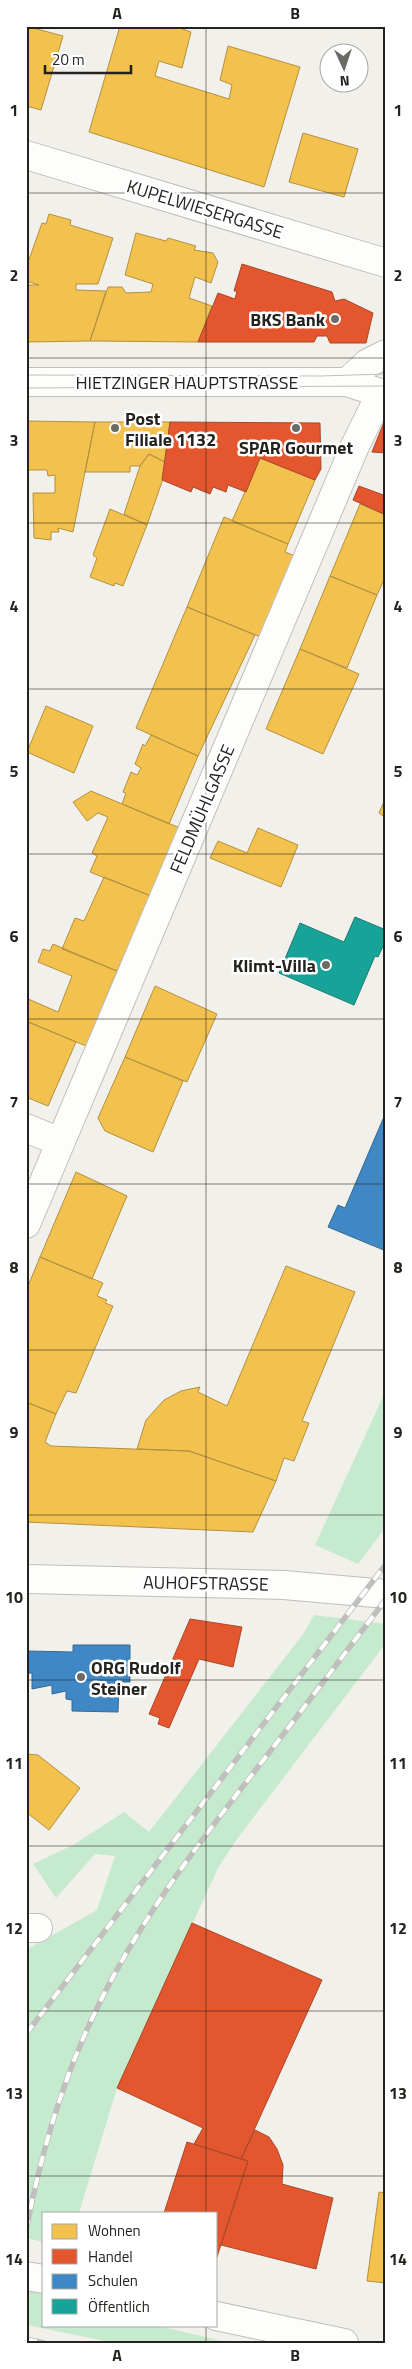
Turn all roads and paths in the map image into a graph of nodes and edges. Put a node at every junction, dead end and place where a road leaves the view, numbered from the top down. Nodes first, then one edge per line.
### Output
1 (26, 155) edge
2 (385, 264) edge
3 (383, 353) edge
4 (26, 382) edge
5 (347, 382) junction
6 (383, 395) edge
7 (26, 1128) edge
8 (60, 1142) junction
9 (26, 1224) edge
10 (26, 1578) edge
11 (386, 1594) edge
12 (26, 2276) edge
13 (42, 2279) edge
14 (218, 2316) edge
15 (344, 2343) edge

1 - 2 street, KUPELWIESERGASSE
3 - 5 street
4 - 5 street, HIETZINGER HAUPTSTRASSE
5 - 6 street, HIETZINGER HAUPTSTRASSE
6 - 8 street, FELDMÜHLGASSE
7 - 8 street
8 - 9 street, FELDMÜHLGASSE
10 - 11 street, AUHOFSTRASSE
12 - 13 street
14 - 15 street

